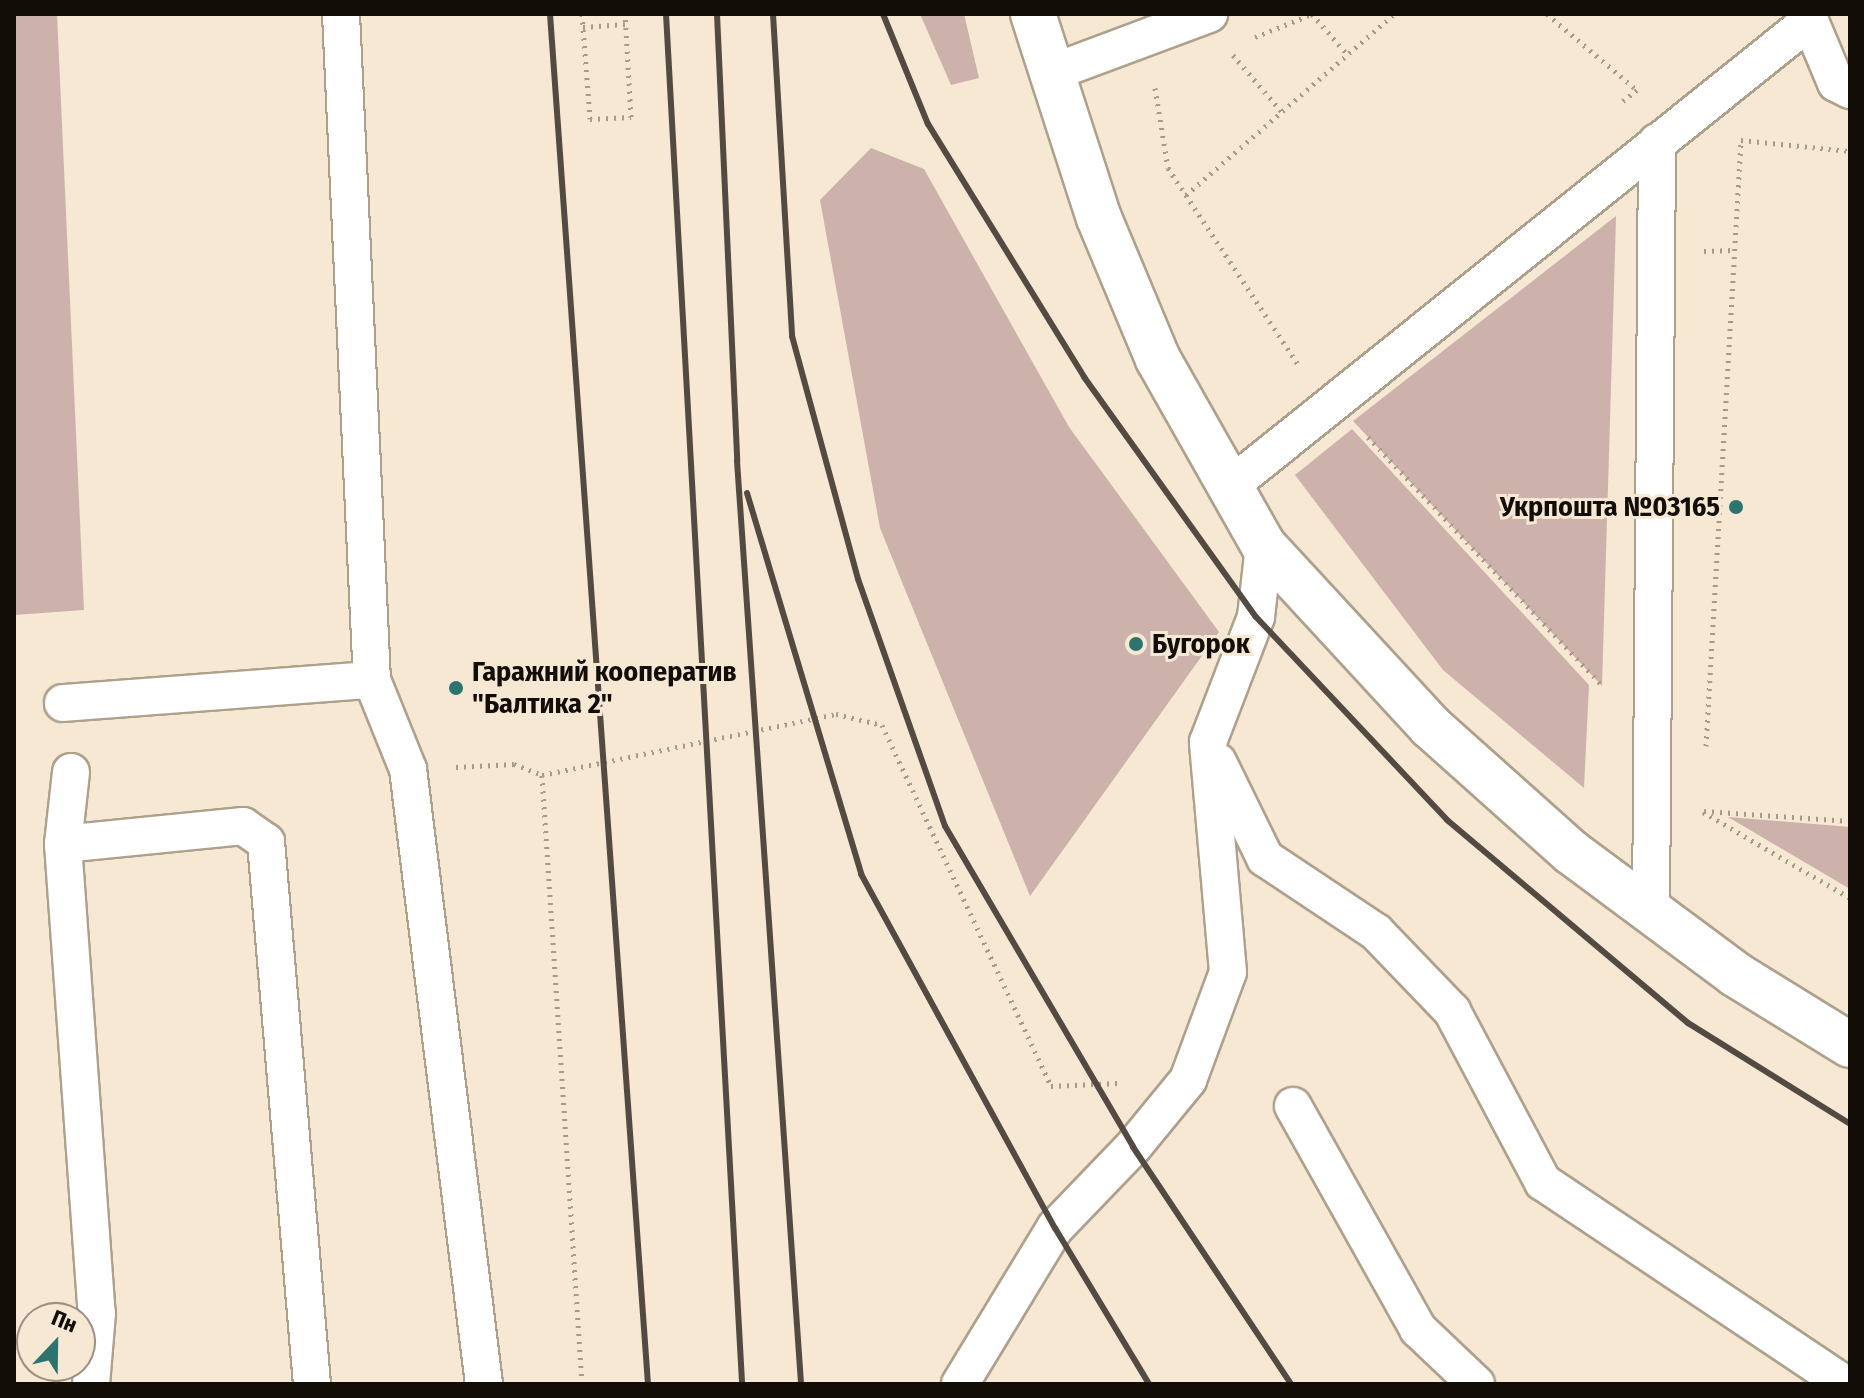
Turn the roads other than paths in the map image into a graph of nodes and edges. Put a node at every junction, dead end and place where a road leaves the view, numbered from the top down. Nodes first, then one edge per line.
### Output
1 (341, 14) edge
2 (1033, 14) edge
3 (1209, 14) edge
4 (1807, 18) edge
5 (1051, 73) junction
6 (1850, 90) edge
7 (1657, 142) junction
8 (1230, 486) junction
9 (1264, 546) junction
10 (372, 680) junction
11 (63, 703) dead end
12 (1208, 742) junction
13 (71, 772) dead end
14 (63, 844) junction
15 (1651, 912) junction
16 (1850, 1045) edge
17 (1293, 1106) dead end
18 (91, 1384) edge
19 (312, 1384) edge
20 (484, 1384) edge
21 (960, 1384) edge
22 (1476, 1384) edge
23 (1845, 1384) edge

1 - 10 lane
2 - 5 street
3 - 5 lane
4 - 6 lane
4 - 7 lane
5 - 8 street
7 - 8 lane
7 - 15 lane
8 - 9 street
9 - 12 lane
9 - 15 street
10 - 11 lane
10 - 20 lane
12 - 21 lane
12 - 23 lane
13 - 14 lane
14 - 18 lane
14 - 19 lane
15 - 16 street
17 - 22 lane

